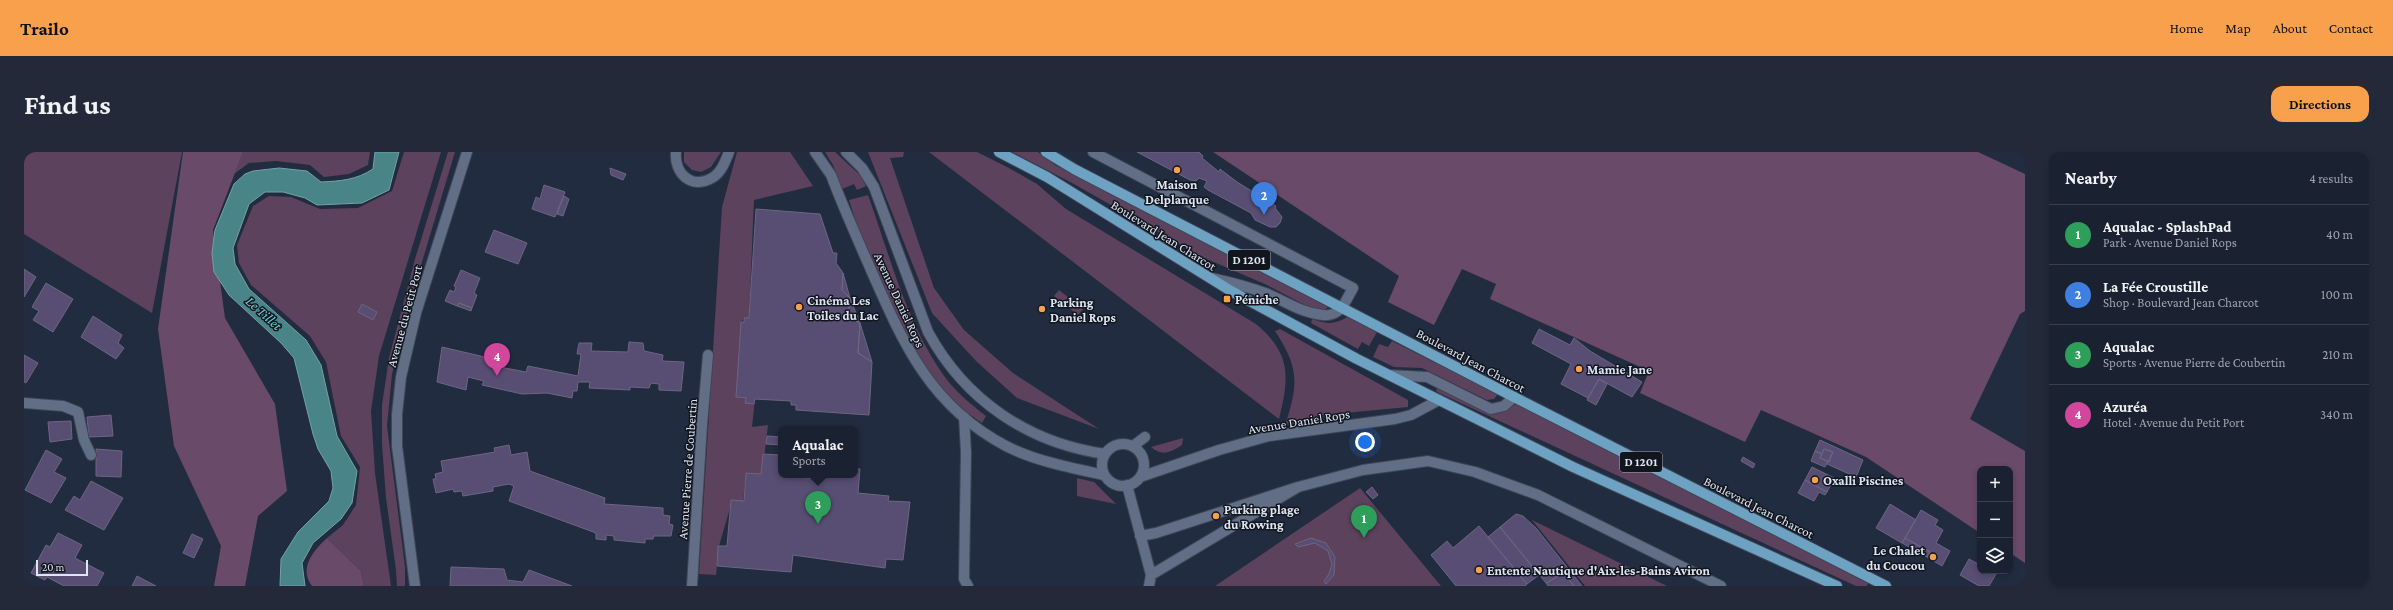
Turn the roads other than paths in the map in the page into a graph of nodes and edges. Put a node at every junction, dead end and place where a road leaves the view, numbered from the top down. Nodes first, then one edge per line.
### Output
1 (467, 152) edge
2 (676, 152) edge
3 (729, 152) edge
4 (815, 152) edge
5 (846, 152) edge
6 (999, 152) edge
7 (1046, 152) edge
8 (1093, 152) edge
9 (1209, 278) junction
10 (1342, 308) junction
11 (708, 355) dead end
12 (1389, 375) junction
13 (1514, 397) junction
14 (1439, 400) junction
15 (24, 403) edge
16 (964, 417) junction
17 (1145, 437) dead end
18 (1132, 446) junction
19 (1105, 454) junction
20 (91, 455) dead end
21 (1104, 475) junction
22 (1140, 477) junction
23 (1128, 485) junction
24 (1298, 487) junction
25 (1140, 536) junction
26 (1150, 582) edge
27 (415, 586) edge
28 (692, 586) edge
29 (968, 586) edge
30 (1721, 586) edge
31 (1837, 586) edge
32 (1886, 586) edge

1 - 27 street, Avenue du Petit Port
2 - 3 street
4 - 16 street, Avenue Daniel Rops
5 - 19 street, Avenue Daniel Rops
6 - 9 main road, Boulevard Jean Charcot / D 1201
7 - 10 main road, Boulevard Jean Charcot / D 1201
8 - 10 street
9 - 10 street
9 - 12 main road, Boulevard Jean Charcot / D 1201
10 - 13 main road, Boulevard Jean Charcot / D 1201
11 - 28 street, Avenue Pierre de Coubertin
12 - 13 street
12 - 14 main road, Boulevard Jean Charcot / D 1201
13 - 32 main road, Boulevard Jean Charcot / D 1201
14 - 22 street, Avenue Daniel Rops
14 - 31 main road, Boulevard Jean Charcot / D 1201
15 - 20 street
16 - 21 street, Avenue Daniel Rops
16 - 29 street
17 - 18 street
18 - 19 street
18 - 22 street
19 - 21 street
21 - 23 street
22 - 23 street
23 - 25 street
24 - 25 street
24 - 26 street
24 - 30 street
25 - 26 street

